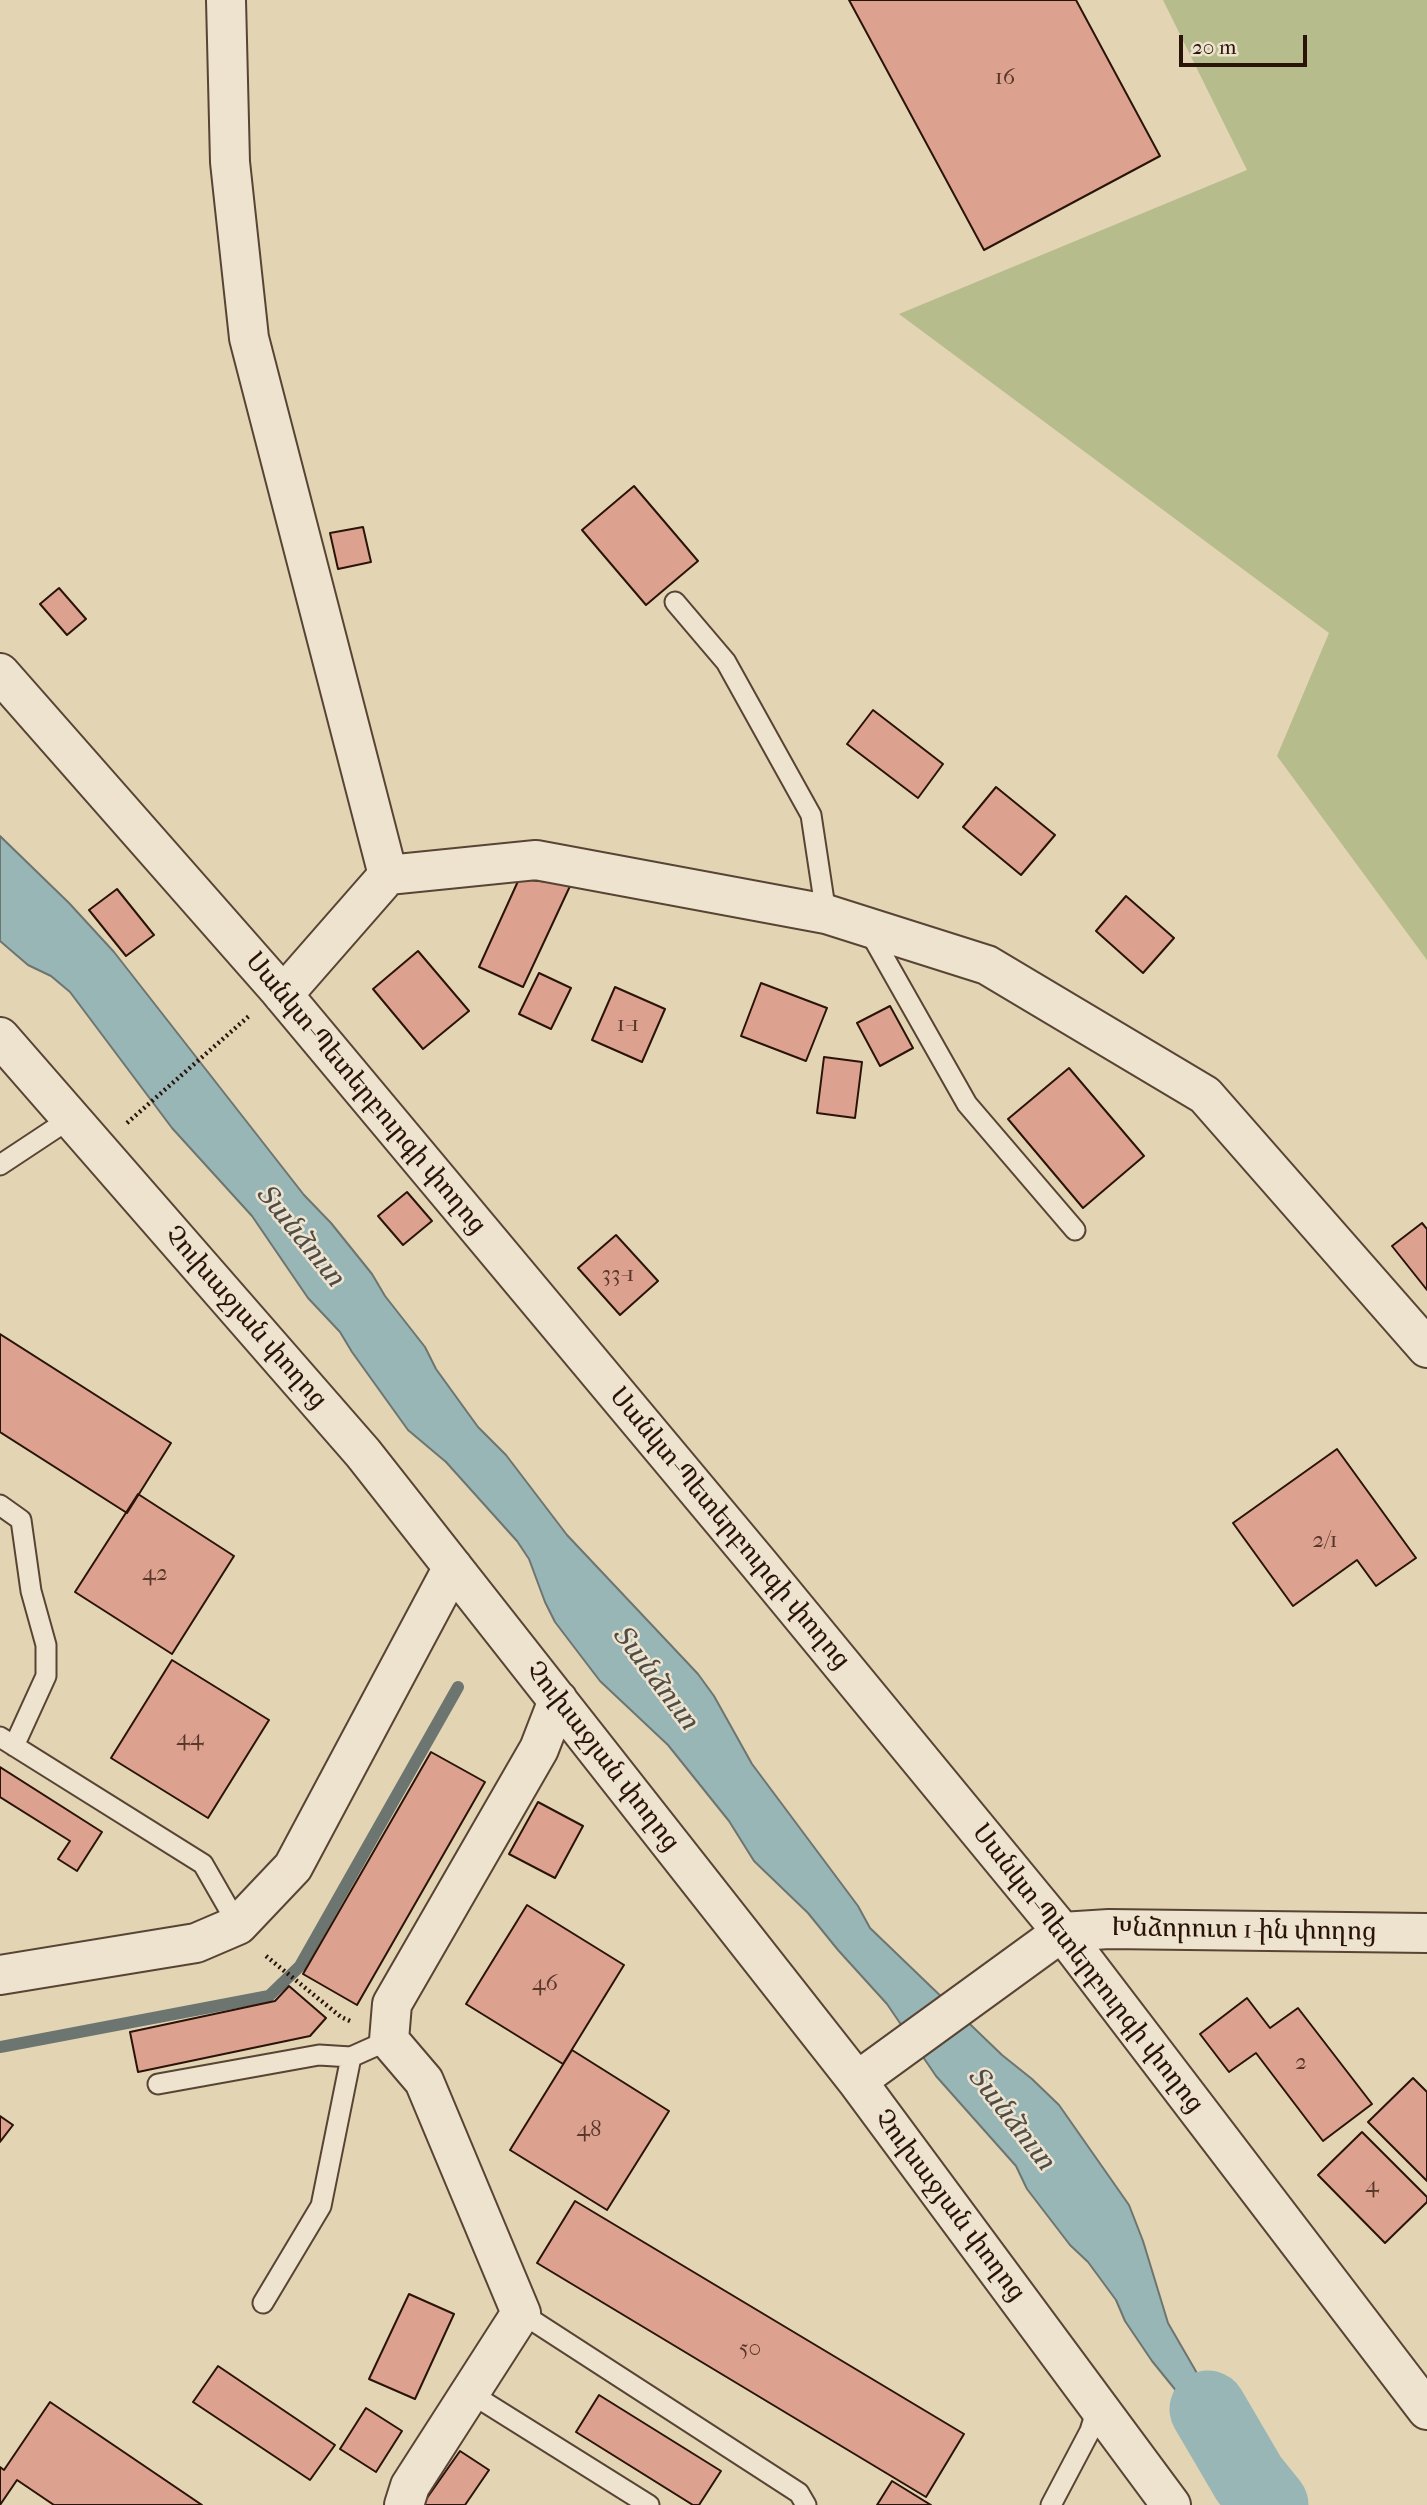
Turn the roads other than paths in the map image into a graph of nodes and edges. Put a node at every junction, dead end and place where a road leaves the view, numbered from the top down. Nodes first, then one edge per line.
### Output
1 (226, 0) edge
2 (675, 602) dead end
3 (0, 673) edge
4 (388, 875) junction
5 (826, 914) junction
6 (867, 927) junction
7 (283, 995) junction
8 (0, 1037) edge
9 (71, 1118) junction
10 (0, 1165) edge
11 (1075, 1230) dead end
12 (1427, 1348) edge
13 (0, 1504) edge
14 (453, 1567) junction
15 (558, 1700) junction
16 (7, 1742) edge
17 (238, 1925) junction
18 (1062, 1933) junction
19 (1427, 1933) edge
20 (0, 1975) edge
21 (389, 2040) junction
22 (351, 2057) junction
23 (871, 2071) junction
24 (158, 2084) dead end
25 (263, 2303) dead end
26 (521, 2313) junction
27 (470, 2393) junction
28 (1098, 2406) junction
29 (1427, 2410) edge
30 (404, 2505) edge
31 (649, 2505) edge
32 (806, 2505) edge
33 (1051, 2505) edge
34 (1171, 2505) edge

1 - 4 street
2 - 5 lane
3 - 7 street, Սանկտ-Պետերբուրգի փողոց
4 - 5 street
4 - 7 street
5 - 6 street
6 - 11 lane
6 - 12 street
7 - 18 street, Սանկտ-Պետերբուրգի փողոց
8 - 9 street, Չուխաջյան փողոց
9 - 10 lane
9 - 14 street, Չուխաջյան փողոց
13 - 16 lane
14 - 15 street, Չուխաջյան փողոց
14 - 17 street
15 - 21 street
15 - 23 street, Չուխաջյան փողոց
16 - 17 lane
17 - 20 street
18 - 19 street, Խնձորուտ 1-ին փողոց
18 - 23 street
18 - 29 street, Սանկտ-Պետերբուրգի փողոց
21 - 22 lane
21 - 26 street
22 - 24 lane
22 - 25 lane
23 - 28 street, Չուխաջյան փողոց
26 - 27 street
26 - 32 lane
27 - 30 street
27 - 31 lane
28 - 33 lane
28 - 34 street, Չուխաջյան փողոց

